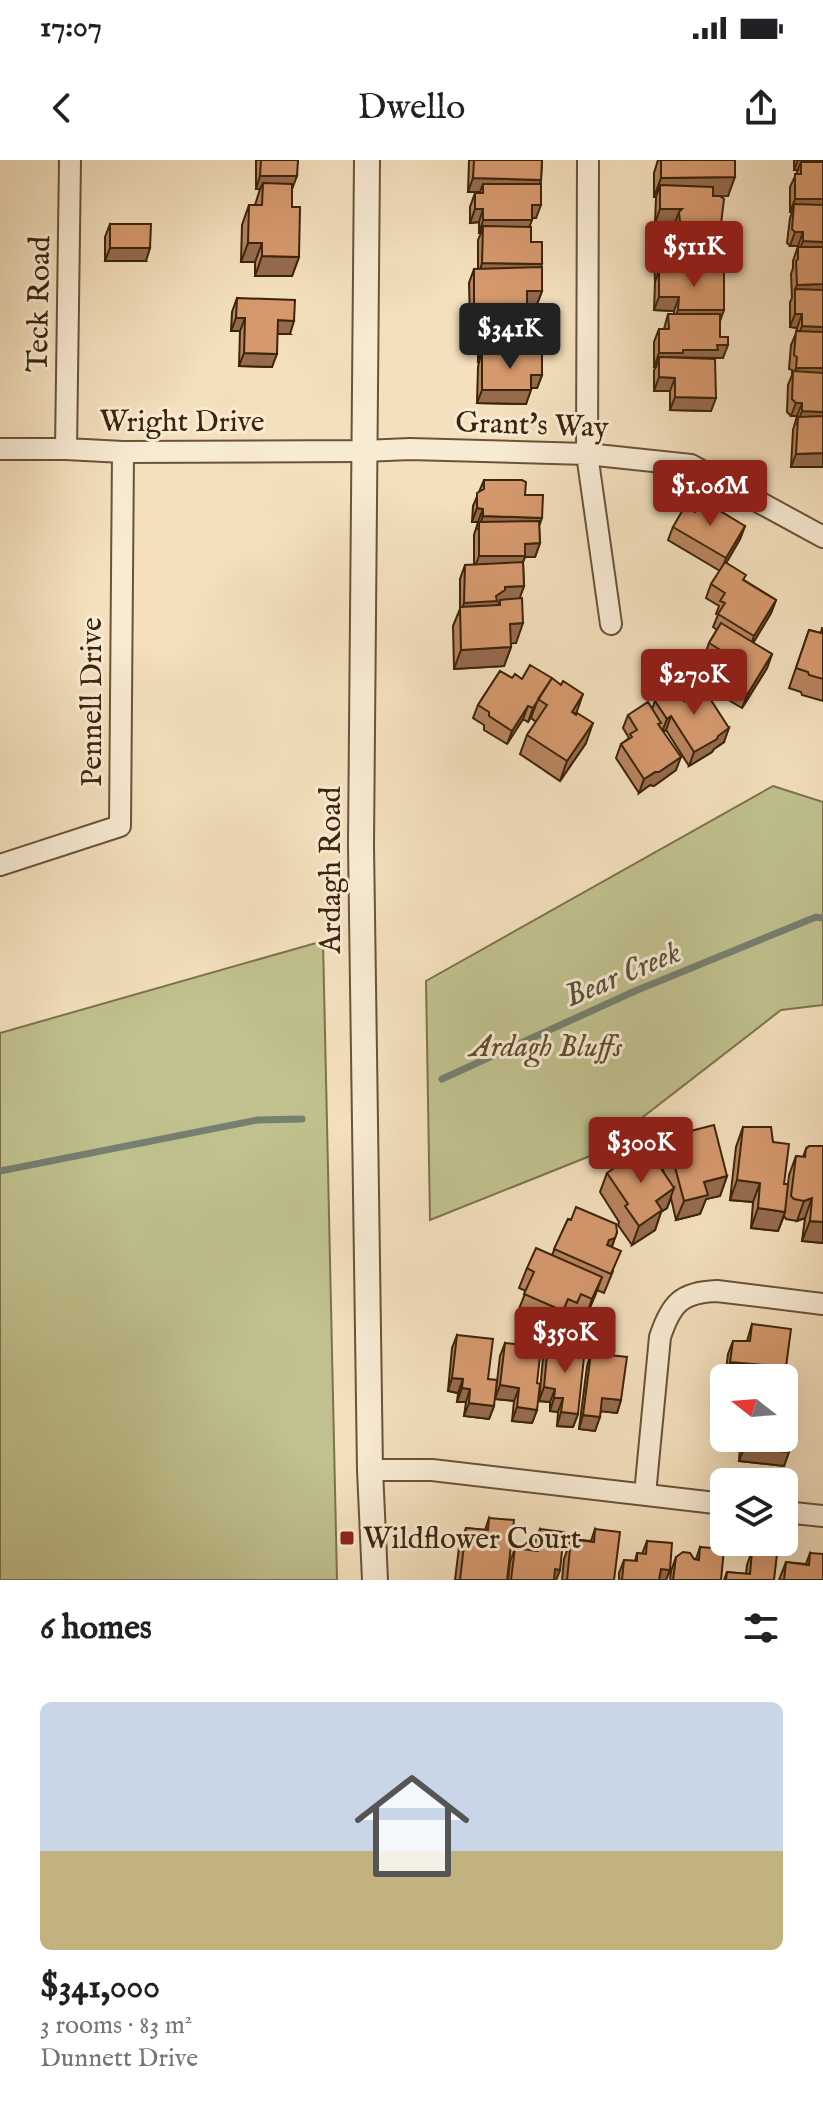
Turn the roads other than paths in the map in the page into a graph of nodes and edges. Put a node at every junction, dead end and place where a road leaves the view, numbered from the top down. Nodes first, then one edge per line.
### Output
1 (70, 160) edge
2 (367, 160) edge
3 (588, 160) edge
4 (0, 449) edge
5 (66, 449) junction
6 (364, 451) junction
7 (123, 452) junction
8 (587, 454) junction
9 (823, 537) edge
10 (611, 624) dead end
11 (0, 865) edge
12 (823, 1304) edge
13 (370, 1470) junction
14 (645, 1494) junction
15 (710, 1502) edge
16 (798, 1513) edge
17 (823, 1516) edge
18 (375, 1580) edge

1 - 5 street, Teck Road
2 - 6 street, Ardagh Road
3 - 8 street
4 - 5 street, Wright Drive
5 - 7 street, Wright Drive
6 - 7 street, Wright Drive
6 - 8 street, Grant's Way
6 - 13 street, Ardagh Road
7 - 11 street, Pennell Drive
8 - 9 street, Grant's Way
8 - 10 street
12 - 14 street
13 - 14 street
13 - 18 street, Ardagh Road
14 - 15 street
16 - 17 street

